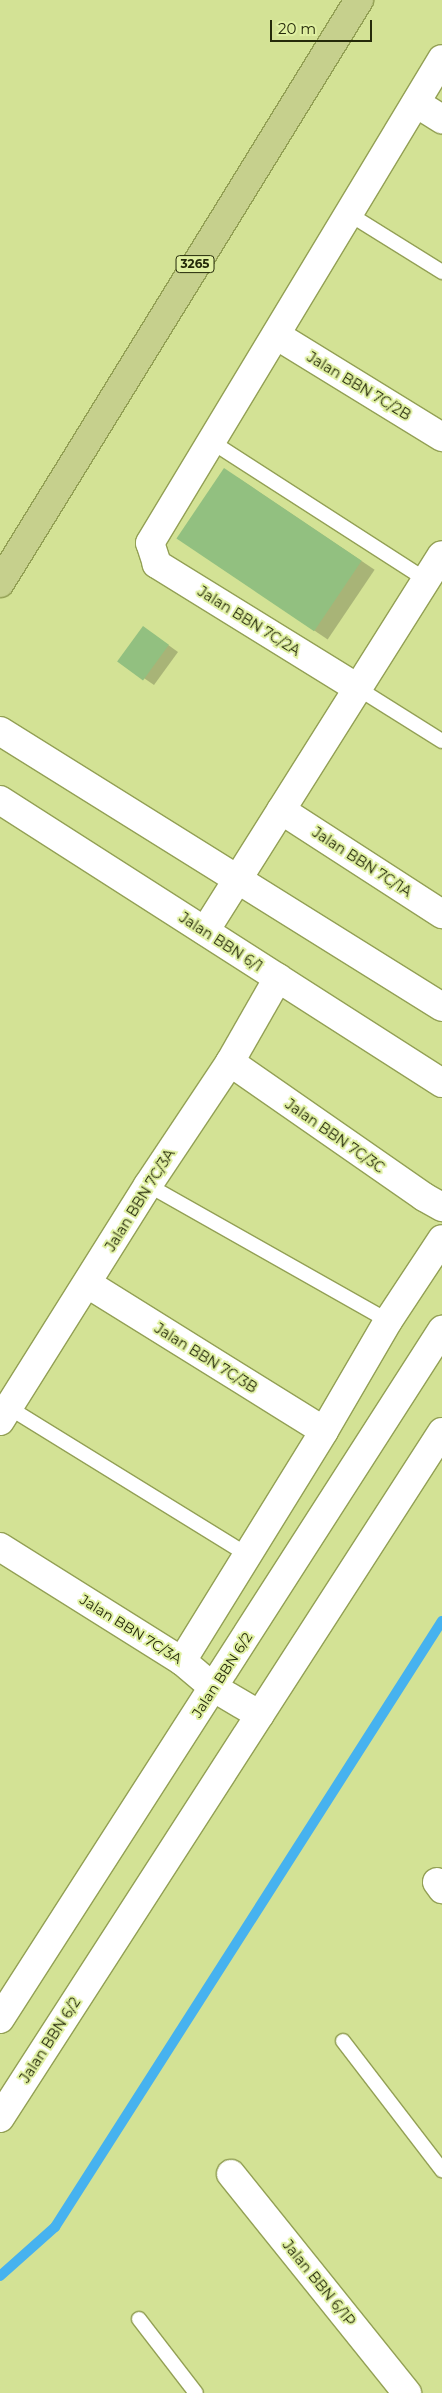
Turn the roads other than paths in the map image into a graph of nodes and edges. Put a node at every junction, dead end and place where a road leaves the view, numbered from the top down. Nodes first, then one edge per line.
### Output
1 (359, 0) edge
2 (442, 59) edge
3 (416, 103) junction
4 (442, 119) edge
5 (349, 214) junction
6 (442, 272) edge
7 (276, 335) junction
8 (442, 437) edge
9 (212, 442) junction
10 (442, 555) edge
11 (0, 583) edge
12 (435, 586) edge
13 (359, 689) junction
14 (0, 731) edge
15 (442, 741) edge
16 (0, 800) edge
17 (281, 810) junction
18 (238, 880) junction
19 (442, 914) edge
20 (204, 931) junction
21 (278, 978) junction
22 (442, 1007) edge
23 (230, 1062) junction
24 (442, 1083) edge
25 (148, 1185) junction
26 (442, 1207) edge
27 (442, 1239) edge
28 (88, 1284) junction
29 (388, 1321) junction
30 (442, 1330) edge
31 (4, 1414) edge
32 (324, 1431) junction
33 (442, 1432) edge
34 (0, 1546) edge
35 (246, 1554) junction
36 (182, 1661) junction
37 (214, 1688) junction
38 (260, 1715) junction
39 (0, 2019) edge
40 (343, 2041) dead end
41 (0, 2118) edge
42 (442, 2170) edge
43 (231, 2174) dead end
44 (139, 2319) dead end
45 (196, 2393) edge
46 (407, 2393) edge

1 - 11 main road, 3265
2 - 3 street
3 - 4 street
3 - 5 street
5 - 6 lane
5 - 7 street
7 - 8 street, Jalan BBN 7C/2B
7 - 9 street
9 - 12 lane
9 - 13 street, Jalan BBN 7C/2A
10 - 12 street
12 - 13 street
13 - 15 lane
13 - 17 street
14 - 18 street
16 - 20 street, Jalan BBN 6/1
17 - 18 street
17 - 19 street, Jalan BBN 7C/1A
18 - 20 street
18 - 22 street
20 - 21 street, Jalan BBN 6/1
21 - 23 street, Jalan BBN 7C/3A
21 - 24 street, Jalan BBN 6/1
23 - 25 street, Jalan BBN 7C/3A
23 - 26 street, Jalan BBN 7C/3C
25 - 28 street, Jalan BBN 7C/3A
25 - 29 lane
27 - 29 street
28 - 31 street, Jalan BBN 7C/3A
28 - 32 street, Jalan BBN 7C/3B
29 - 32 street
30 - 37 street, Jalan BBN 6/2
31 - 35 lane
32 - 35 street
33 - 38 street, Jalan BBN 6/2
34 - 36 street, Jalan BBN 7C/3A
35 - 36 street
36 - 37 street, Jalan BBN 7C/3A
37 - 38 street, Jalan BBN 7C/3A
37 - 39 street, Jalan BBN 6/2
38 - 41 street, Jalan BBN 6/2
40 - 42 lane
43 - 46 street, Jalan BBN 6/1P
44 - 45 lane

